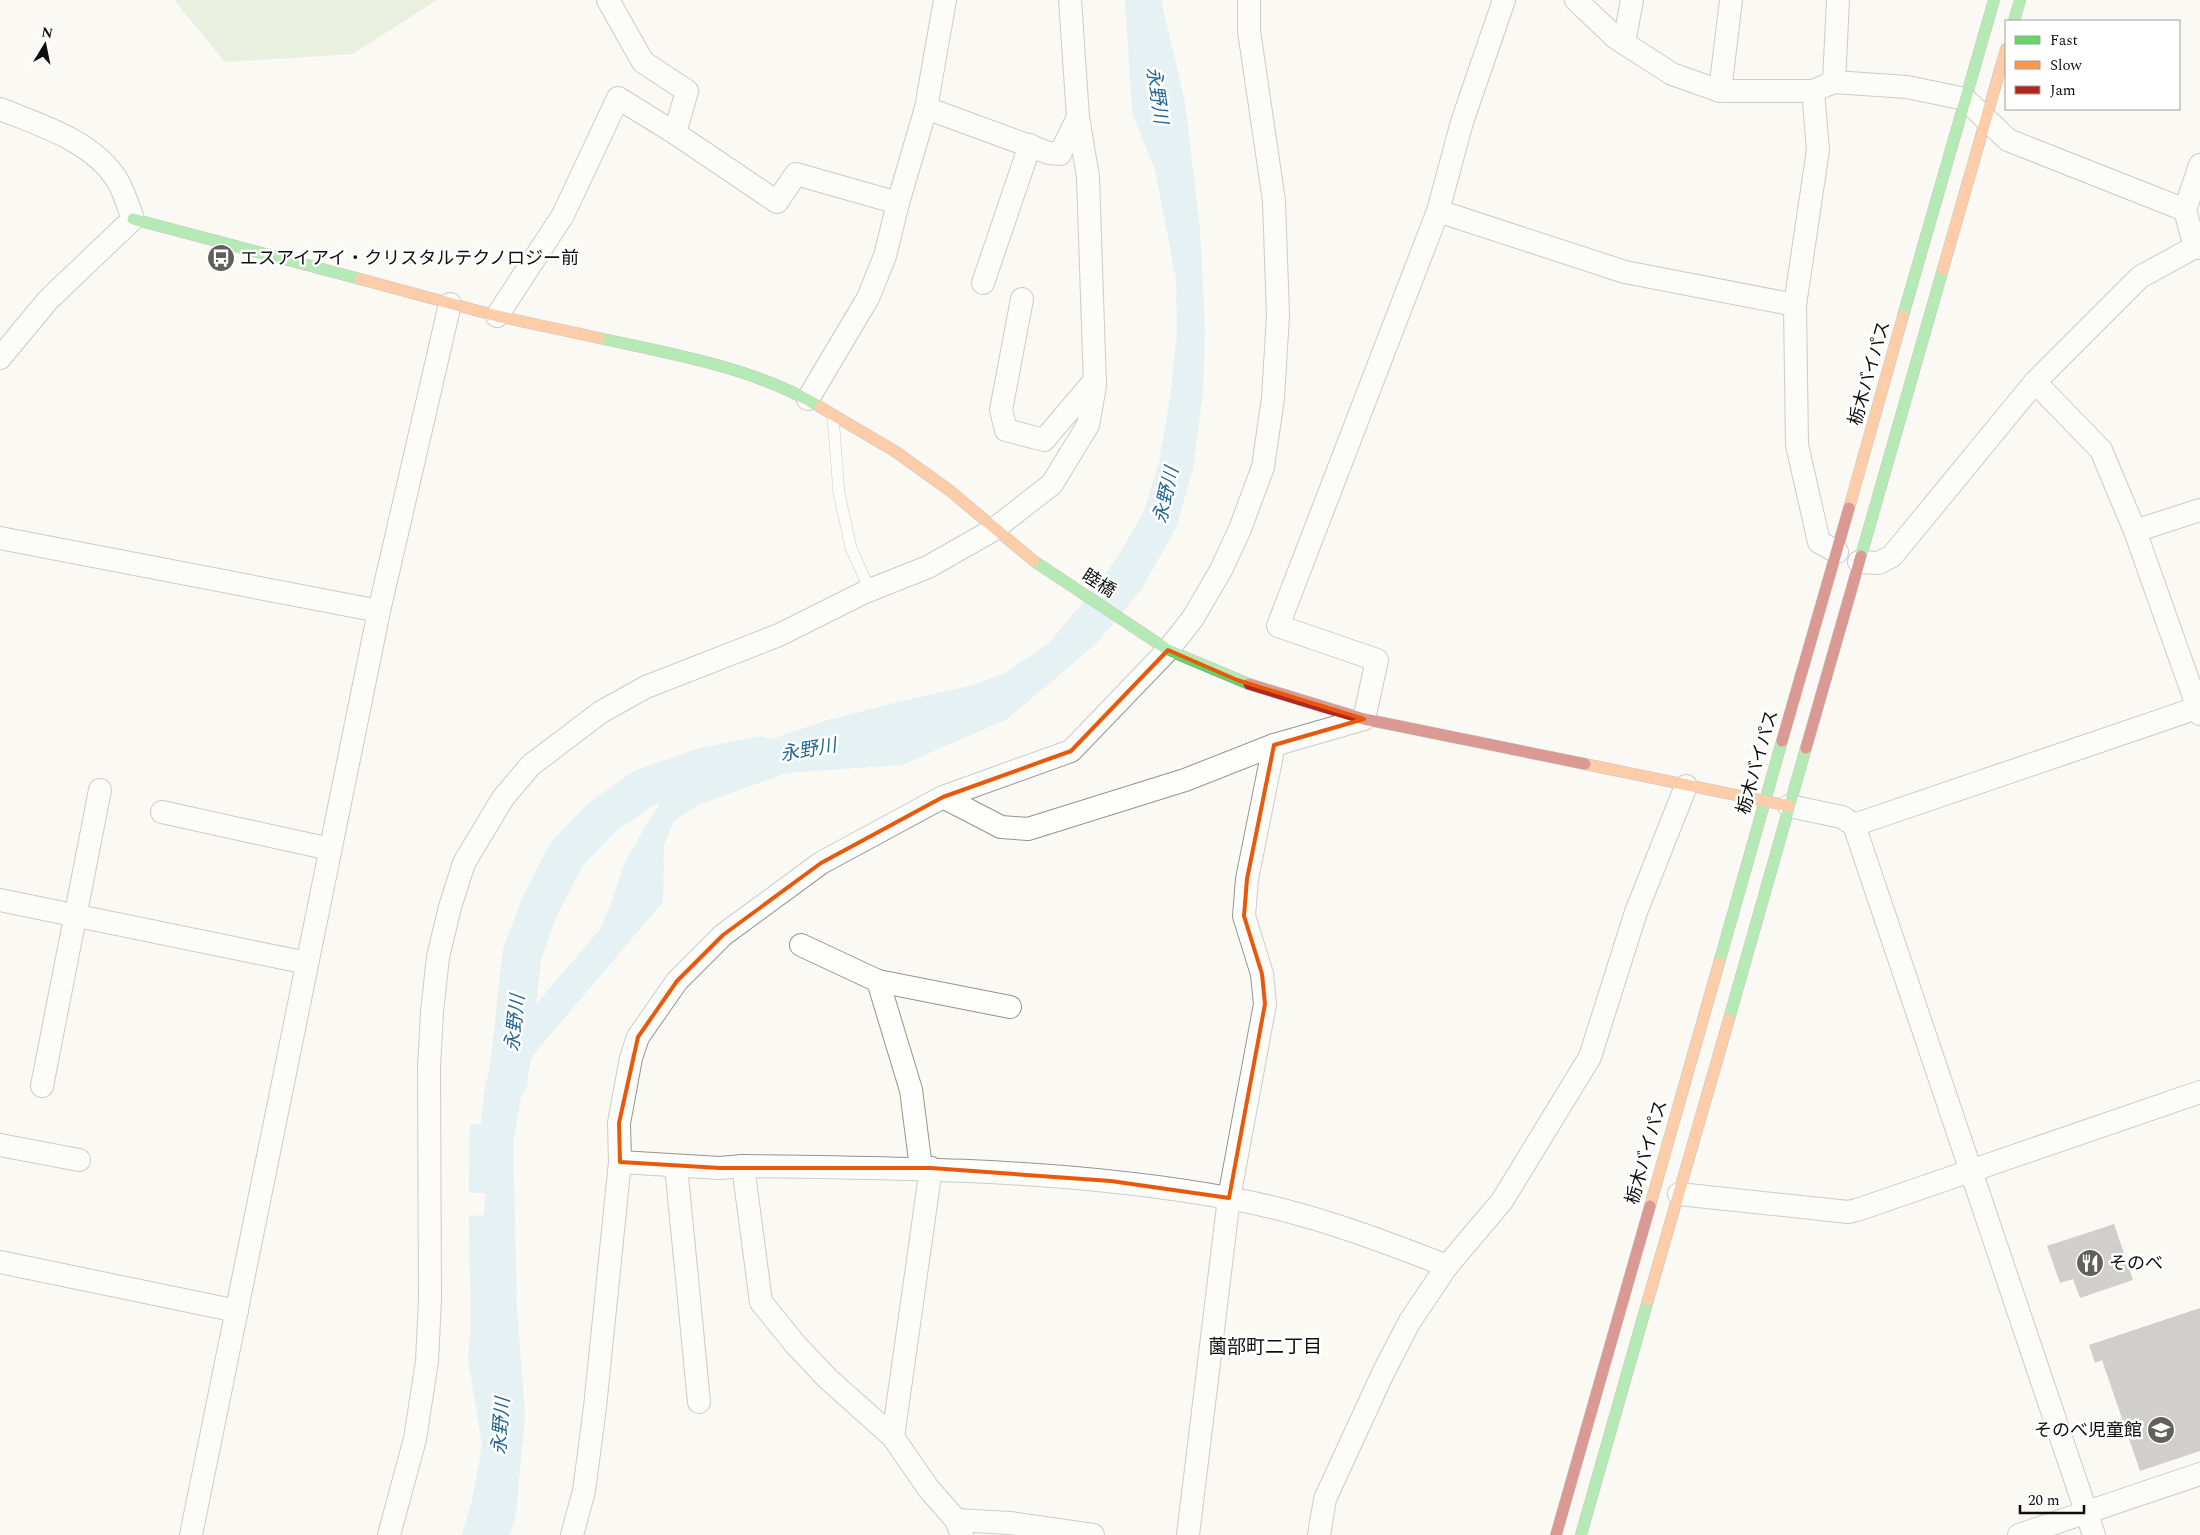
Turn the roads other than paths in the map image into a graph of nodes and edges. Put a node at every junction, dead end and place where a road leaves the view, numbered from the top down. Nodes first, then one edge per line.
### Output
1 (608, 0) edge
2 (945, 0) edge
3 (1070, 0) edge
4 (1249, 0) edge
5 (1504, 0) edge
6 (1576, 0) edge
7 (1632, 0) edge
8 (1731, 0) edge
9 (1838, 0) edge
10 (1994, 0) edge
11 (2020, 0) edge
12 (2014, 20) edge
13 (1624, 43) junction
14 (2005, 53) edge
15 (1834, 82) junction
16 (1720, 91) junction
17 (1813, 91) junction
18 (1965, 99) junction
19 (926, 108) junction
20 (0, 109) edge
21 (1078, 117) junction
22 (1986, 120) junction
23 (675, 133) junction
24 (1030, 145) junction
25 (2200, 165) edge
26 (898, 203) junction
27 (2185, 210) junction
28 (1438, 211) junction
29 (133, 219) junction
30 (2198, 248) edge
31 (983, 283) dead end
32 (1022, 299) dead end
33 (450, 304) junction
34 (1795, 305) junction
35 (497, 316) junction
36 (0, 358) edge
37 (1094, 380) junction
38 (2035, 382) junction
39 (808, 399) junction
40 (833, 413) junction
41 (2200, 510) edge
42 (993, 530) junction
43 (2136, 531) junction
44 (0, 538) edge
45 (1837, 552) junction
46 (1859, 562) junction
47 (870, 590) junction
48 (379, 611) junction
49 (1161, 645) junction
50 (2199, 710) edge
51 (1364, 719) junction
52 (1274, 745) junction
53 (1686, 786) junction
54 (100, 790) dead end
55 (942, 797) junction
56 (1763, 801) junction
57 (1789, 806) junction
58 (162, 812) dead end
59 (1854, 824) junction
60 (330, 849) junction
61 (0, 900) edge
62 (76, 915) junction
63 (801, 946) dead end
64 (307, 963) junction
65 (878, 981) junction
66 (1010, 1007) dead end
67 (42, 1086) dead end
68 (2200, 1092) edge
69 (0, 1145) edge
70 (79, 1160) dead end
71 (620, 1162) junction
72 (676, 1166) junction
73 (743, 1166) junction
74 (926, 1168) junction
75 (1972, 1170) junction
76 (1679, 1194) junction
77 (1229, 1198) junction
78 (0, 1262) edge
79 (1447, 1266) junction
80 (237, 1311) junction
81 (699, 1402) dead end
82 (893, 1437) junction
83 (2200, 1474) edge
84 (2086, 1512) junction
85 (959, 1527) edge
86 (191, 1535) edge
87 (389, 1535) edge
88 (572, 1535) edge
89 (1093, 1535) edge
90 (1188, 1535) edge
91 (1319, 1535) edge
92 (1556, 1535) edge
93 (1582, 1535) edge
94 (2019, 1535) edge
95 (2094, 1535) edge

1 - 23 street
2 - 19 street
3 - 21 street
4 - 49 street
5 - 28 street
6 - 13 street
7 - 13 street
8 - 16 street
9 - 15 street
10 - 18 main road, 栃木バイパス
11 - 12 main road
13 - 16 street
14 - 22 main road
15 - 17 street
15 - 18 street
16 - 17 street
17 - 34 street
18 - 22 street
18 - 45 main road, 栃木バイパス
19 - 24 street
19 - 26 street
20 - 29 street
21 - 24 street
21 - 37 street
22 - 27 street
22 - 46 main road
23 - 26 street
23 - 35 street
24 - 31 street
25 - 27 street
26 - 39 street
27 - 30 street
28 - 34 street
28 - 51 street
29 - 33 main road, 睦橋
29 - 36 street
30 - 38 street
32 - 37 street
33 - 35 main road, 睦橋
33 - 48 street
34 - 45 street
35 - 39 main road, 睦橋
37 - 42 street
38 - 43 street
38 - 46 street
39 - 40 main road, 睦橋
40 - 42 main road, 睦橋
40 - 47 lane
41 - 43 street
42 - 47 street
42 - 49 main road, 睦橋
43 - 50 street
44 - 48 street
45 - 56 main road, 栃木バイパス
46 - 57 main road
47 - 87 street
48 - 60 street
49 - 51 main road, 睦橋
49 - 55 street
50 - 59 street
51 - 52 street
51 - 53 main road, 睦橋
52 - 55 street
52 - 77 street
53 - 56 main road, 睦橋
53 - 79 street
54 - 62 street
55 - 71 street
56 - 57 main road, 睦橋
56 - 92 main road, 栃木バイパス
57 - 59 street
57 - 76 main road
58 - 60 street
59 - 75 street
60 - 64 street
61 - 62 street
62 - 64 street
62 - 67 street
63 - 65 street
64 - 80 street
65 - 66 street
65 - 74 street
68 - 75 street
69 - 70 street
71 - 72 street
71 - 88 street
72 - 73 street
72 - 81 street
73 - 74 street
73 - 82 street
74 - 77 street
74 - 82 street
75 - 76 street
75 - 84 street
76 - 93 main road
77 - 79 street
77 - 90 street
78 - 80 street
79 - 91 street
80 - 86 street
82 - 85 street
83 - 84 street
84 - 94 street
84 - 95 street
85 - 89 street

